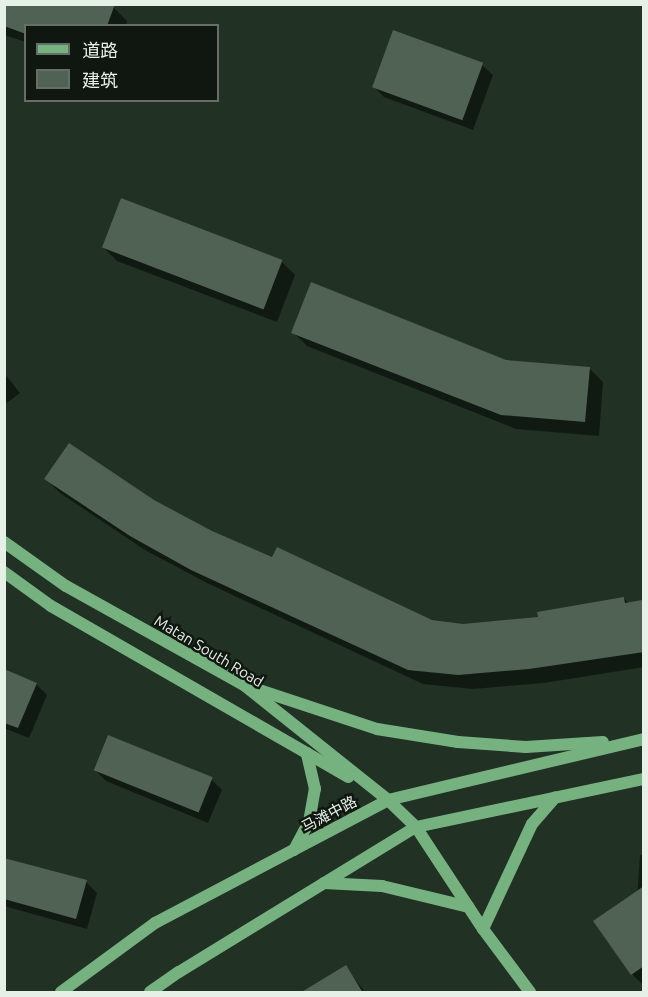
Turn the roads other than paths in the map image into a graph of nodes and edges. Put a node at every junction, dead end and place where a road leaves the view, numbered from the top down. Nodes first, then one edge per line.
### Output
1 (4, 542) edge
2 (4, 572) edge
3 (244, 686) junction
4 (640, 740) edge
5 (308, 753) junction
6 (644, 779) edge
7 (555, 798) junction
8 (388, 800) junction
9 (417, 827) junction
10 (294, 850) junction
11 (324, 883) junction
12 (469, 907) junction
13 (483, 929) junction
14 (61, 993) edge
15 (150, 993) edge
16 (530, 993) edge

1 - 3 main road, Matan South Road
2 - 5 main road, Matan South Road
3 - 4 main road
3 - 8 main road, Matan South Road
4 - 8 main road, 马滩中路
5 - 8 main road, Matan South Road
5 - 10 main road
6 - 7 main road
7 - 9 main road
7 - 13 main road
8 - 9 main road, Matan South Road
8 - 10 main road, 马滩中路
9 - 11 main road
9 - 12 main road, Matan South Road
10 - 14 main road, 马滩中路
11 - 12 main road
11 - 15 main road
12 - 13 main road, Matan South Road
13 - 16 main road, Matan South Road

